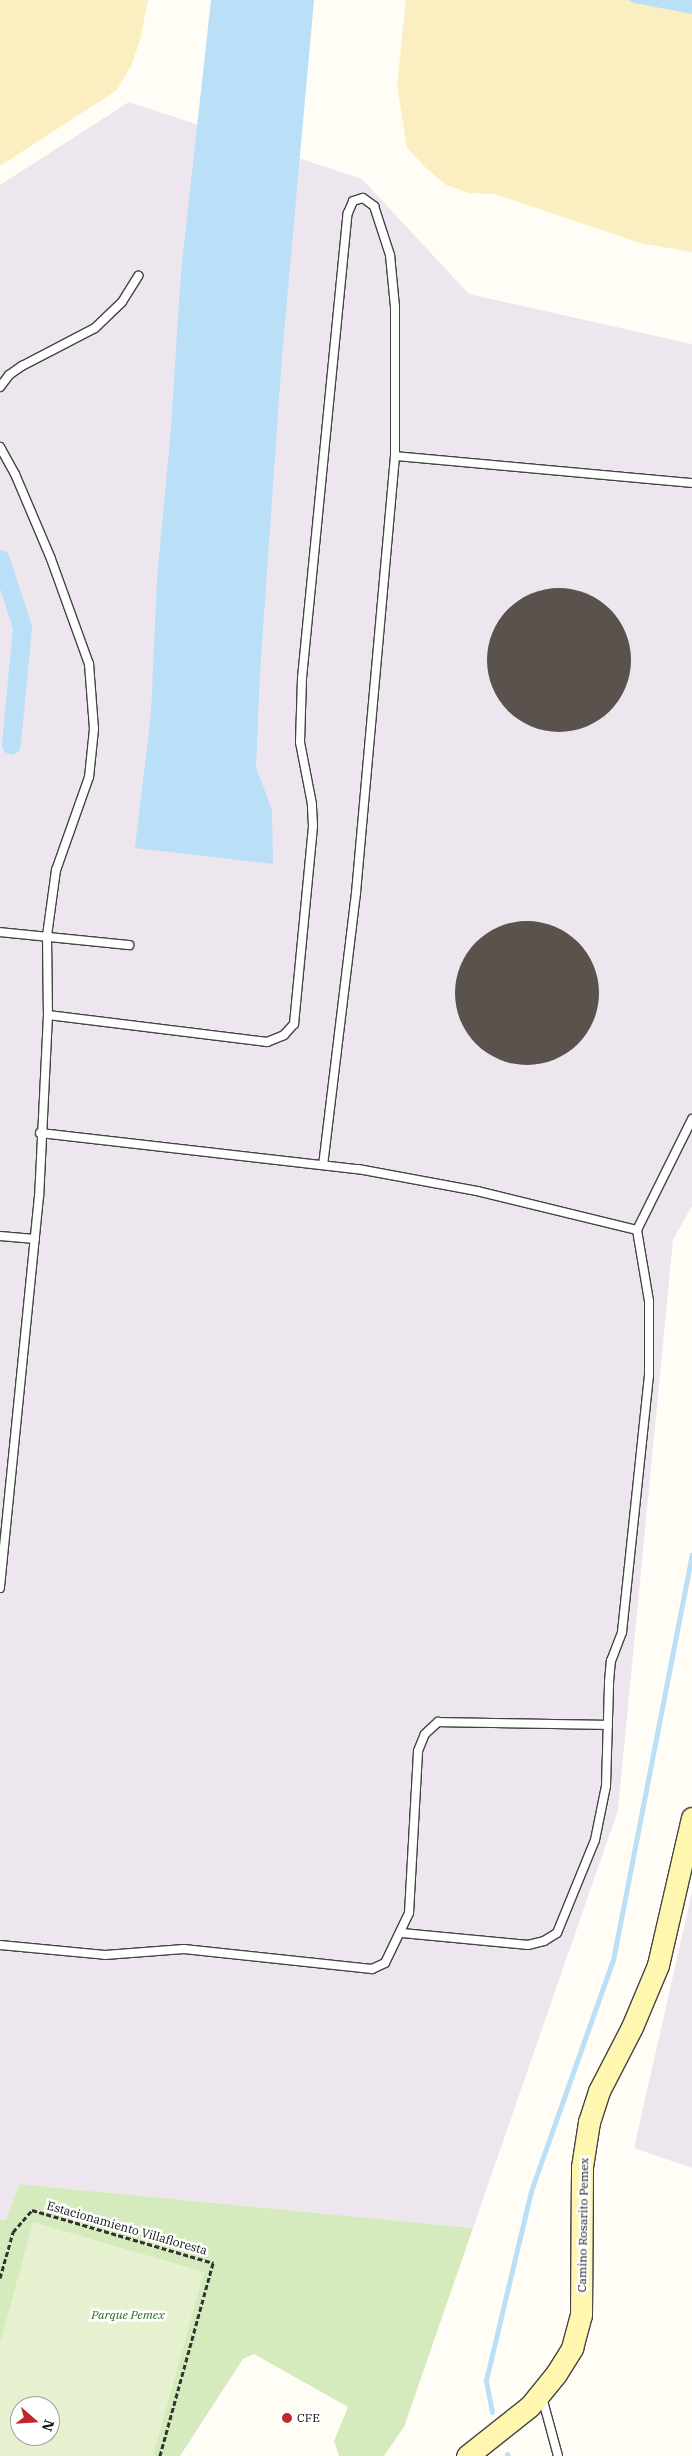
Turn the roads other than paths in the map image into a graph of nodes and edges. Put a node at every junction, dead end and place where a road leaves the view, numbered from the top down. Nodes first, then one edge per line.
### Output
1 (138, 276) dead end
2 (0, 387) edge
3 (0, 447) edge
4 (395, 456) junction
5 (692, 483) edge
6 (0, 932) edge
7 (47, 936) junction
8 (129, 945) dead end
9 (48, 1015) junction
10 (692, 1119) edge
11 (40, 1133) junction
12 (324, 1165) junction
13 (637, 1230) junction
14 (0, 1236) edge
15 (35, 1239) junction
16 (0, 1588) edge
17 (608, 1725) junction
18 (692, 1818) edge
19 (402, 1933) junction
20 (0, 1945) edge
21 (541, 2392) junction
22 (467, 2456) edge
23 (558, 2456) edge

1 - 2 lane
3 - 7 lane
4 - 5 lane
4 - 9 lane
4 - 12 lane
6 - 7 lane
7 - 8 lane
7 - 9 lane
9 - 11 lane
10 - 13 lane
11 - 12 lane
11 - 15 lane
12 - 13 lane
13 - 17 lane
14 - 15 lane
15 - 16 lane
17 - 19 lane
17 - 19 lane
18 - 21 street, Camino Rosarito Pemex
19 - 20 lane
21 - 22 street, Camino Rosarito Pemex
21 - 23 lane

